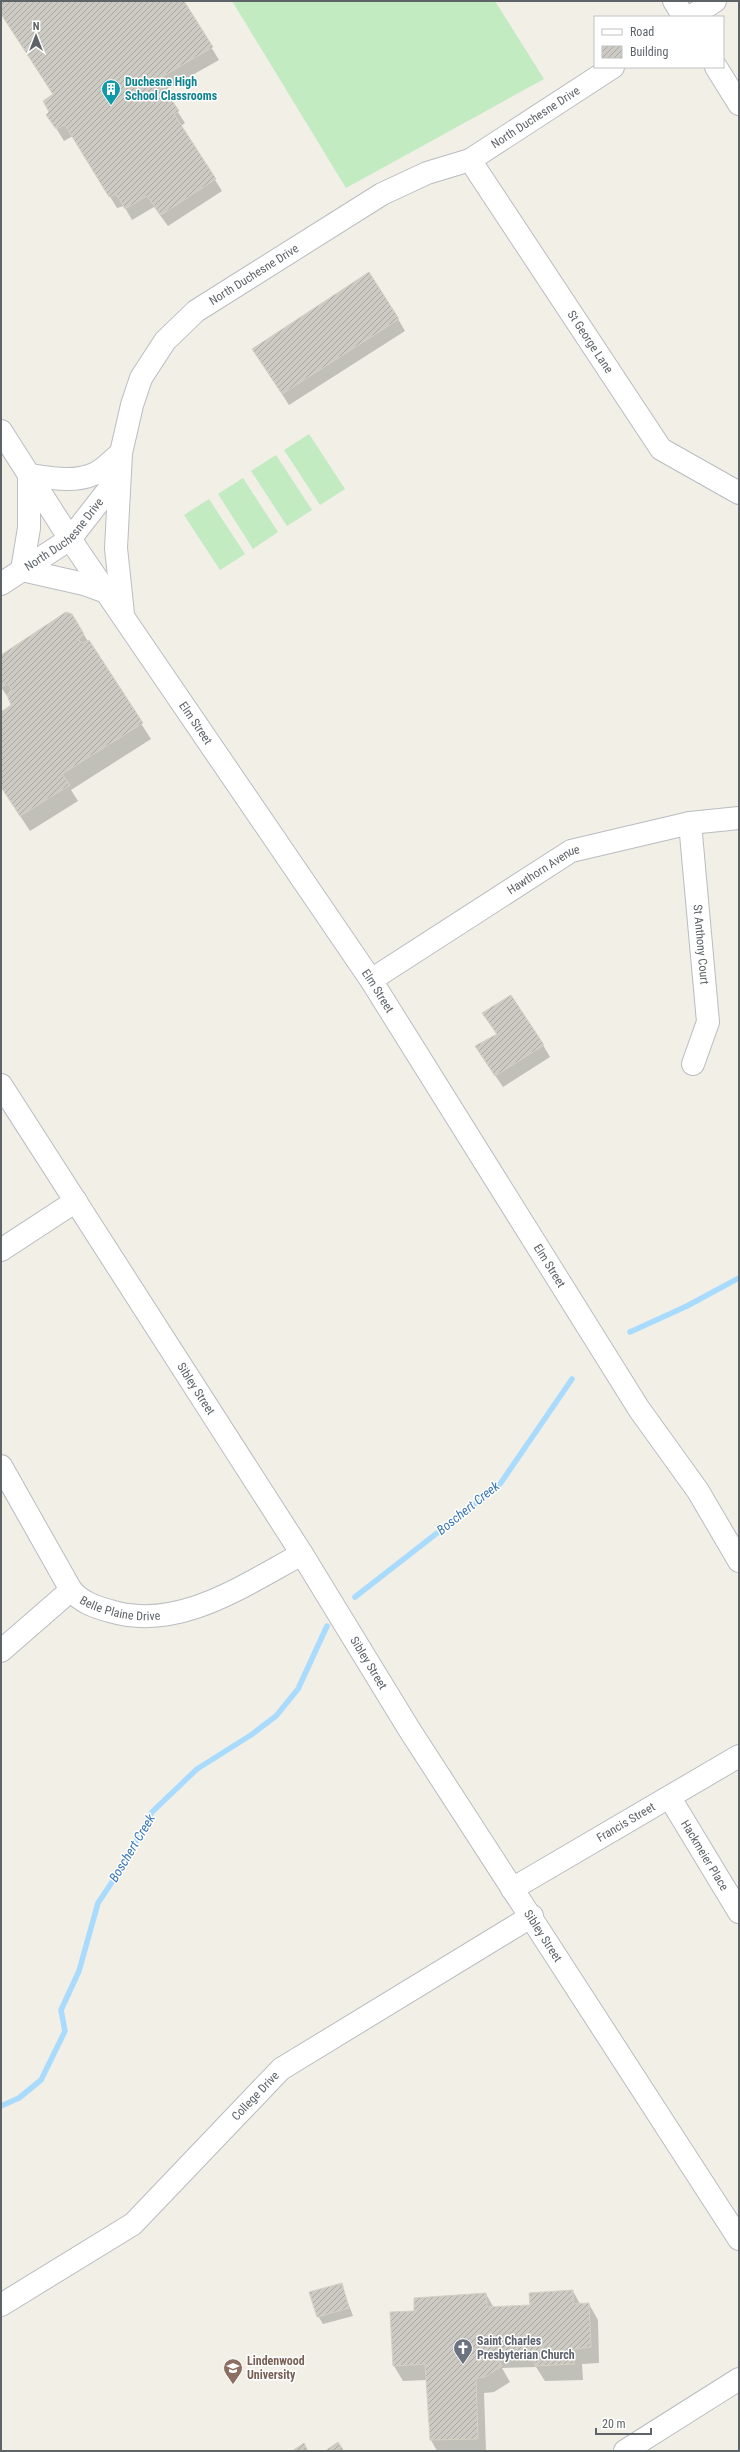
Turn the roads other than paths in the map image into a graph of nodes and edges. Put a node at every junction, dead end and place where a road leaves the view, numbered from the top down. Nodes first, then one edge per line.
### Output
1 (674, 1) edge
2 (715, 1) edge
3 (683, 16) edge
4 (692, 16) edge
5 (611, 68) edge
6 (717, 68) edge
7 (739, 104) edge
8 (470, 160) junction
9 (1, 431) edge
10 (122, 453) junction
11 (29, 475) junction
12 (739, 492) edge
13 (70, 539) junction
14 (22, 570) junction
15 (1, 584) edge
16 (106, 592) junction
17 (123, 617) junction
18 (739, 818) edge
19 (690, 823) junction
20 (370, 980) junction
21 (693, 1064) dead end
22 (1, 1085) edge
23 (76, 1201) junction
24 (1, 1250) edge
25 (1, 1466) edge
26 (302, 1554) junction
27 (739, 1562) edge
28 (71, 1590) junction
29 (1, 1651) edge
30 (739, 1756) edge
31 (670, 1798) junction
32 (512, 1889) junction
33 (739, 1912) edge
34 (532, 1916) junction
35 (739, 2239) edge
36 (1, 2305) edge
37 (739, 2379) edge
38 (625, 2451) edge

1 - 3 street
2 - 4 street
5 - 8 street, North Duchesne Drive
6 - 7 street
8 - 10 street, North Duchesne Drive
8 - 12 street, St George Lane
9 - 11 street, Elm Street
10 - 11 street
10 - 13 street, North Duchesne Drive
10 - 17 street
11 - 13 street, Elm Street
11 - 14 street
13 - 14 street, North Duchesne Drive
13 - 16 street, Elm Street
14 - 15 street, North Duchesne Drive
14 - 16 street
16 - 17 street, Elm Street
17 - 20 street, Elm Street
18 - 19 street, Hawthorn Avenue
19 - 20 street, Hawthorn Avenue
19 - 21 street, St Anthony Court
20 - 27 street, Elm Street
22 - 23 street, Sibley Street
23 - 24 street
23 - 26 street, Sibley Street
25 - 28 street, Belle Plaine Drive
26 - 28 street, Belle Plaine Drive
26 - 32 street, Sibley Street
28 - 29 street
30 - 31 street, Francis Street
31 - 32 street, Francis Street
31 - 33 street, Hackmeier Place
32 - 34 street, Sibley Street
34 - 35 street, Sibley Street
34 - 36 street, College Drive
37 - 38 street

